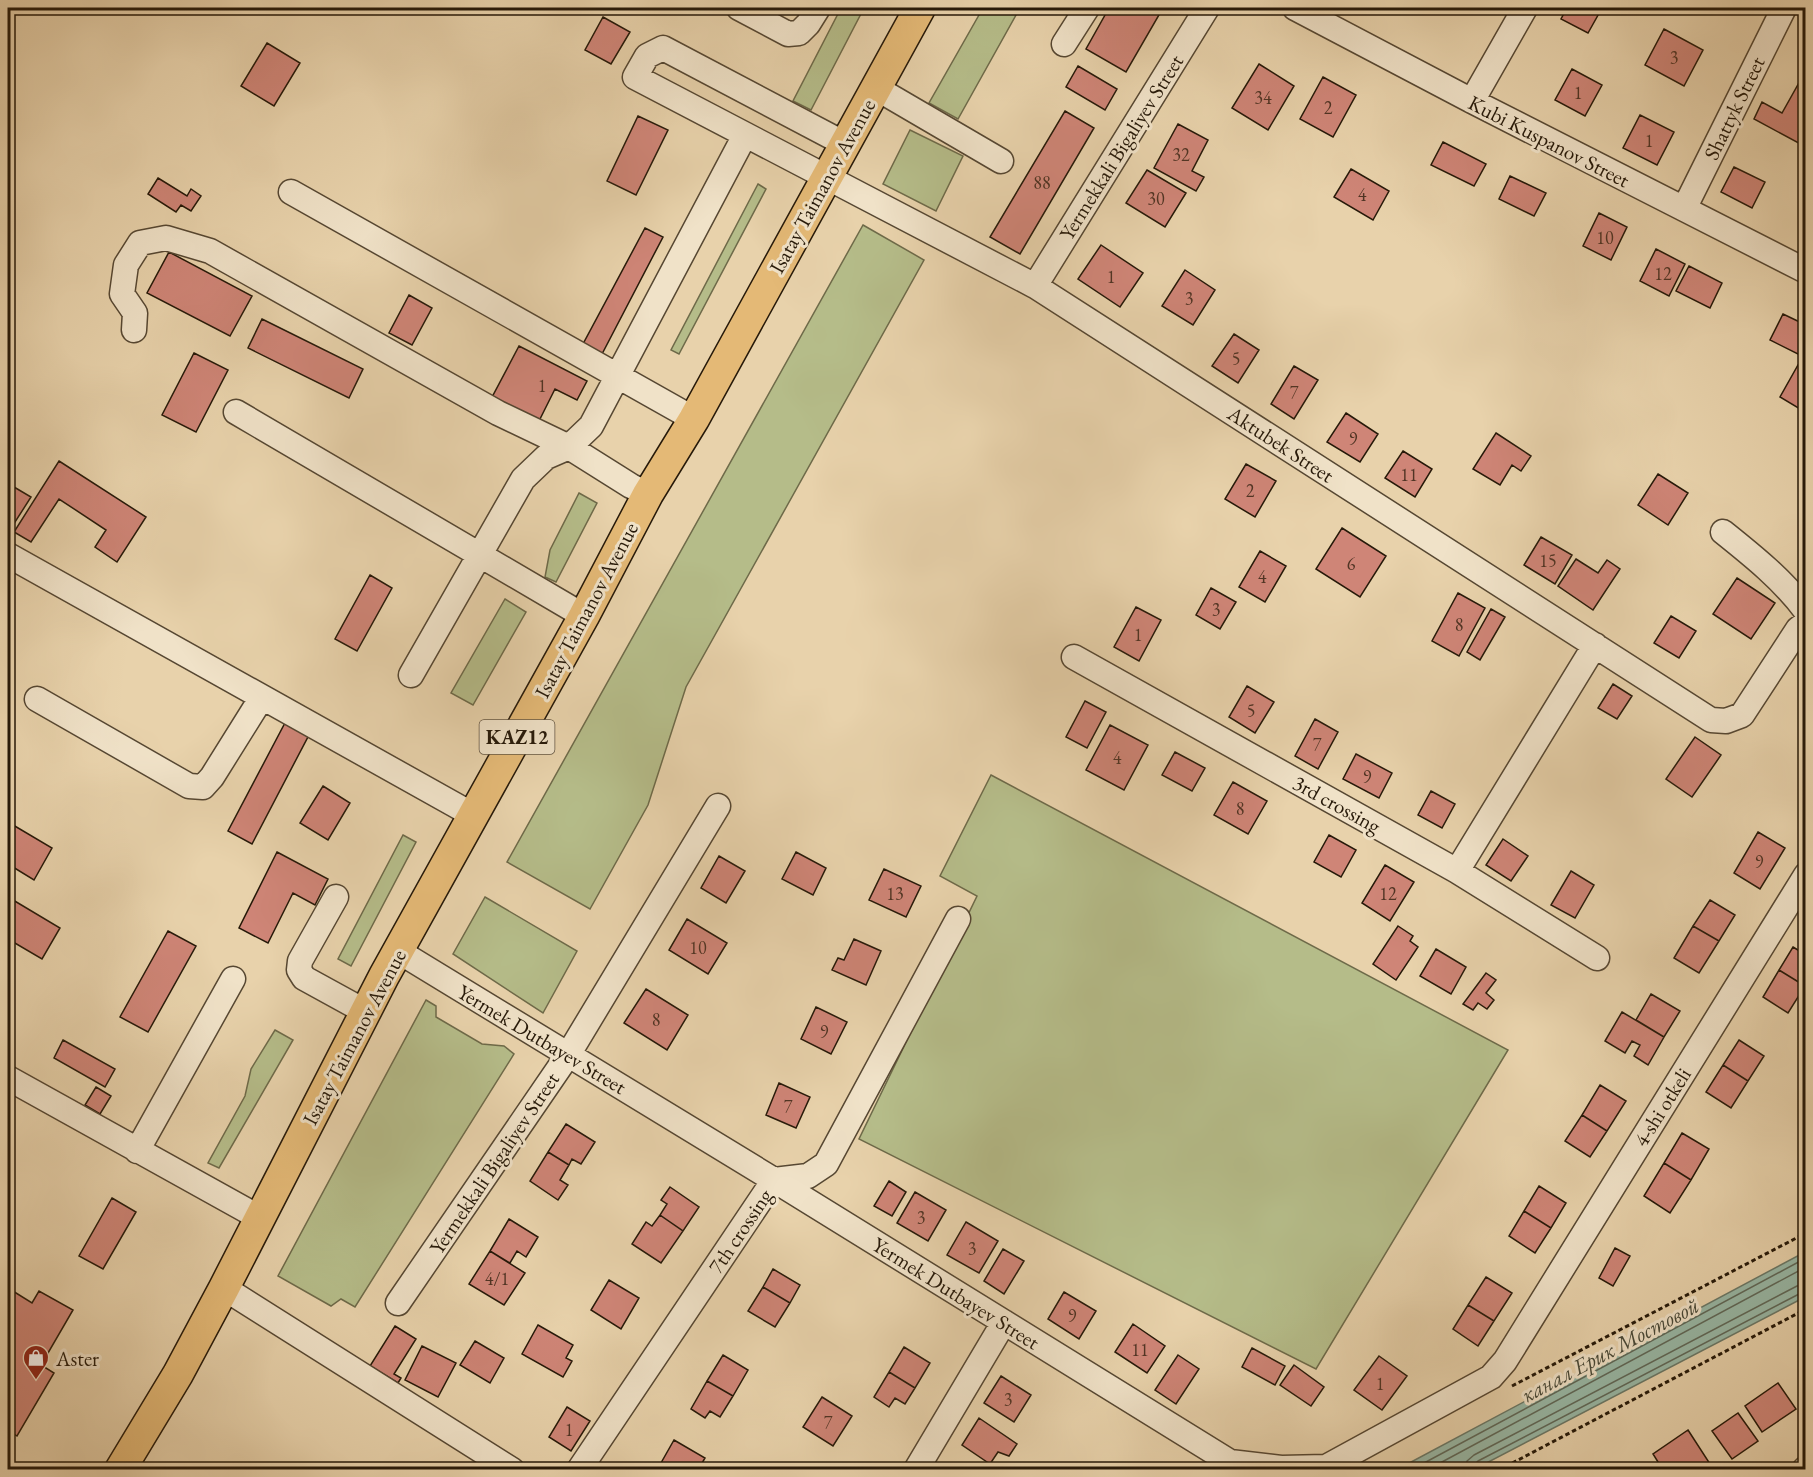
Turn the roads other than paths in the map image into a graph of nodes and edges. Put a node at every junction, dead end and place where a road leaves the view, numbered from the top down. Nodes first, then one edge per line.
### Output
1 (739, 8) edge
2 (818, 8) edge
3 (920, 8) edge
4 (1087, 8) edge
5 (1207, 8) edge
6 (1525, 8) edge
7 (1784, 8) edge
8 (1301, 9) edge
9 (1064, 44) dead end
10 (876, 88) junction
11 (1472, 101) junction
12 (745, 135) junction
13 (846, 144) junction
14 (1000, 161) dead end
15 (828, 177) junction
16 (291, 192) dead end
17 (1684, 209) junction
18 (1806, 271) edge
19 (1035, 286) junction
20 (134, 330) dead end
21 (617, 375) junction
22 (236, 412) dead end
23 (694, 419) junction
24 (569, 447) junction
25 (648, 494) junction
26 (1723, 532) dead end
27 (8, 555) edge
28 (480, 555) junction
29 (1806, 611) edge
30 (584, 616) junction
31 (1806, 623) edge
32 (1595, 645) junction
33 (1074, 657) dead end
34 (411, 675) dead end
35 (261, 697) junction
36 (37, 699) dead end
37 (718, 806) dead end
38 (473, 815) junction
39 (1457, 871) junction
40 (1806, 875) edge
41 (336, 897) dead end
42 (958, 919) dead end
43 (398, 951) junction
44 (1597, 957) dead end
45 (234, 979) dead end
46 (366, 1012) junction
47 (568, 1055) junction
48 (8, 1078) edge
49 (137, 1150) junction
50 (774, 1180) junction
51 (260, 1218) junction
52 (224, 1288) junction
53 (398, 1304) dead end
54 (1004, 1322) junction
55 (1518, 1338) joint
56 (481, 1461) edge
57 (120, 1470) edge
58 (512, 1470) edge
59 (579, 1470) edge
60 (916, 1470) edge

1 - 2 street
3 - 10 main road, Isatay Taimanov Avenue / KAZ12
4 - 9 street
5 - 19 street, Yermekkali Bigaliyev Street
6 - 11 street
7 - 17 street, Shattyk Street
8 - 11 street, Kubi Kuspanov Street
10 - 13 main road, Isatay Taimanov Avenue / KAZ12
10 - 14 street
11 - 17 street, Kubi Kuspanov Street
12 - 13 street, Aktubek Street
12 - 15 street, Aktubek Street
12 - 21 street
13 - 15 main road, Isatay Taimanov Avenue / KAZ12
15 - 19 street, Aktubek Street
15 - 23 main road, Isatay Taimanov Avenue / KAZ12
16 - 21 street
17 - 18 street, Kubi Kuspanov Street
19 - 32 street, Aktubek Street
20 - 24 street
21 - 23 street
21 - 24 street
22 - 28 street
23 - 25 main road, Isatay Taimanov Avenue / KAZ12
24 - 25 street
24 - 28 street
25 - 30 main road, Isatay Taimanov Avenue / KAZ12
26 - 29 street
27 - 35 street
28 - 30 street
28 - 34 street
30 - 38 main road, Isatay Taimanov Avenue / KAZ12
31 - 32 street, Aktubek Street
32 - 39 street
33 - 39 street, 3rd crossing
35 - 36 street
35 - 38 street
37 - 47 street, Yermekkali Bigaliyev Street
38 - 43 main road, Isatay Taimanov Avenue / KAZ12
39 - 44 street, 3rd crossing
40 - 55 street, 4-shi otkeli
41 - 46 street
42 - 50 street, 7th crossing
43 - 46 main road, Isatay Taimanov Avenue / KAZ12
43 - 47 street, Yermek Dutbayev Street
45 - 49 street
46 - 51 main road, Isatay Taimanov Avenue / KAZ12
47 - 50 street, Yermek Dutbayev Street
47 - 53 street, Yermekkali Bigaliyev Street
48 - 49 street
49 - 51 street
50 - 54 street, Yermek Dutbayev Street
50 - 59 street, 7th crossing
51 - 52 main road, Isatay Taimanov Avenue / KAZ12
52 - 56 street
52 - 57 main road, Isatay Taimanov Avenue / KAZ12
54 - 55 street, Yermek Dutbayev Street
54 - 60 street
56 - 58 street

